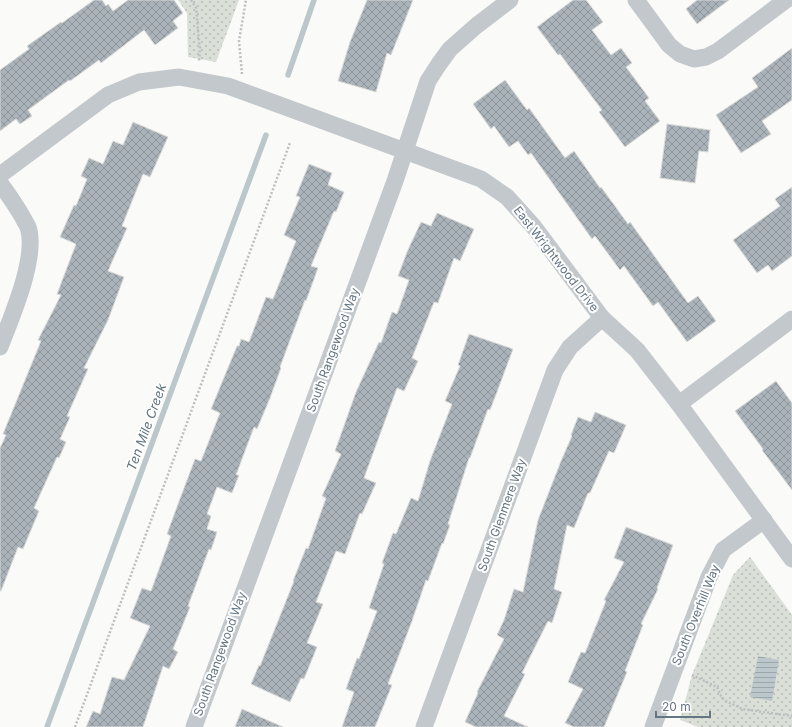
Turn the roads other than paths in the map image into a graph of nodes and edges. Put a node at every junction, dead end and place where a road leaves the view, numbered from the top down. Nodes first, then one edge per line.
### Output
1 (510, 0) edge
2 (636, 0) edge
3 (786, 0) edge
4 (405, 151) junction
5 (0, 175) edge
6 (0, 183) edge
7 (602, 318) junction
8 (792, 319) edge
9 (0, 347) edge
10 (679, 404) junction
11 (764, 520) junction
12 (792, 559) edge
13 (194, 727) edge
14 (424, 727) edge
15 (653, 727) edge

1 - 4 street, South Rangewood Way
2 - 3 street
4 - 5 street, East Wrightwood Drive
4 - 7 street, East Wrightwood Drive
4 - 13 street, South Rangewood Way
6 - 9 street
7 - 10 street, East Wrightwood Drive
7 - 14 street, South Glenmere Way
8 - 10 street
10 - 11 street, East Wrightwood Drive
11 - 12 street, East Wrightwood Drive
11 - 15 street, South Overhill Way

